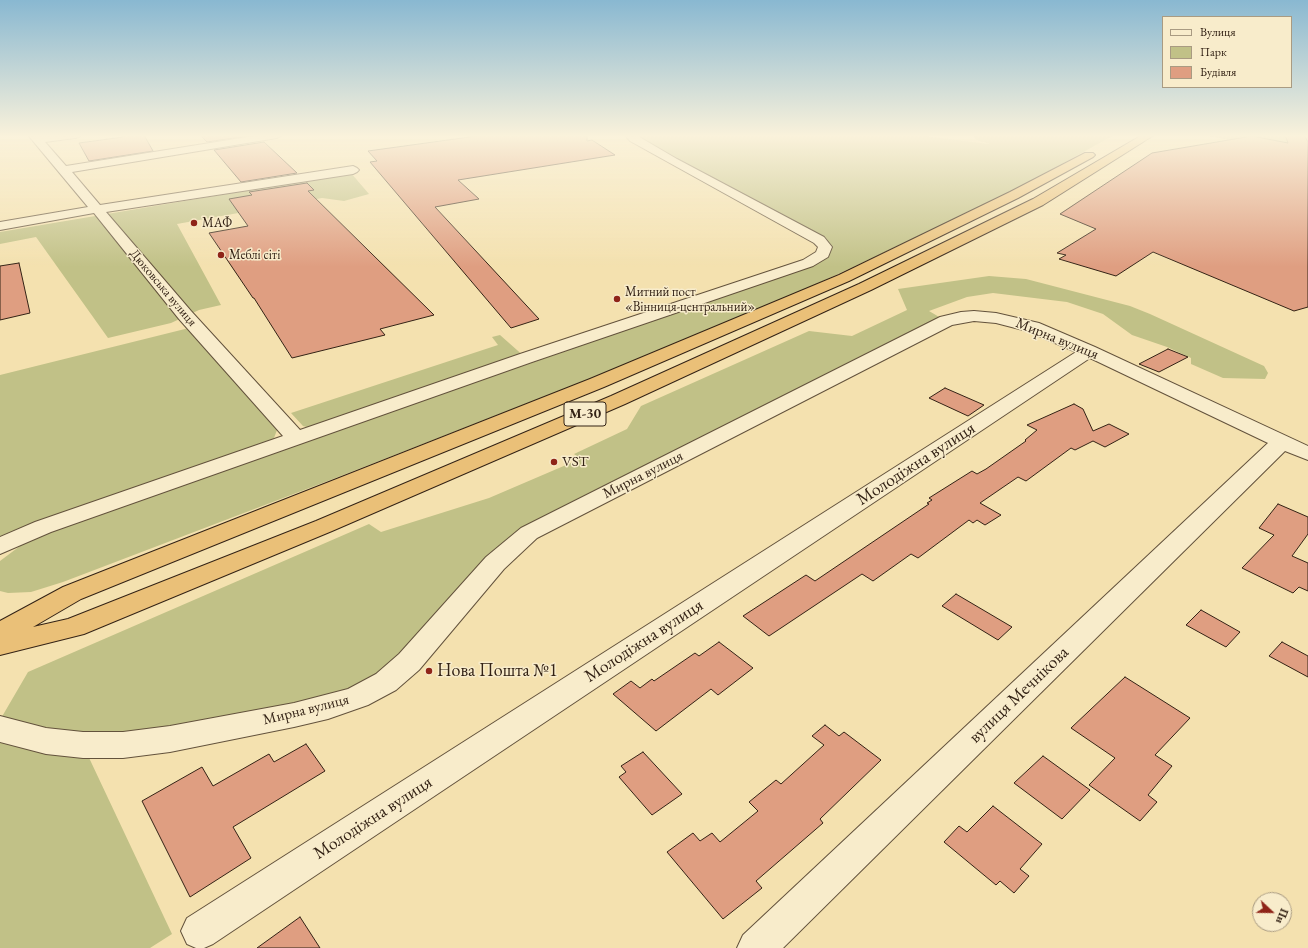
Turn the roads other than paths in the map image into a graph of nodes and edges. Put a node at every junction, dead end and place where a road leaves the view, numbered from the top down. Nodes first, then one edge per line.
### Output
1 (72, 179) edge
2 (292, 179) edge
3 (708, 179) edge
4 (1043, 179) edge
5 (1076, 179) edge
6 (97, 209) junction
7 (0, 226) edge
8 (1089, 351) junction
9 (296, 438) junction
10 (1282, 442) junction
11 (1308, 454) edge
12 (0, 546) edge
13 (0, 634) edge
14 (0, 645) edge
15 (0, 729) edge
16 (200, 931) dead end
17 (756, 948) edge

1 - 6 street, Дюковська вулиця
2 - 6 street
3 - 9 street
4 - 13 highway, М-30
5 - 14 highway, М-30
6 - 7 street
6 - 9 street, Дюковська вулиця
8 - 10 street, Мирна вулиця
8 - 15 street, Мирна вулиця
8 - 16 street, Молодіжна вулиця
9 - 12 street
10 - 11 street, Мирна вулиця
10 - 17 street, вулиця Мечнікова

